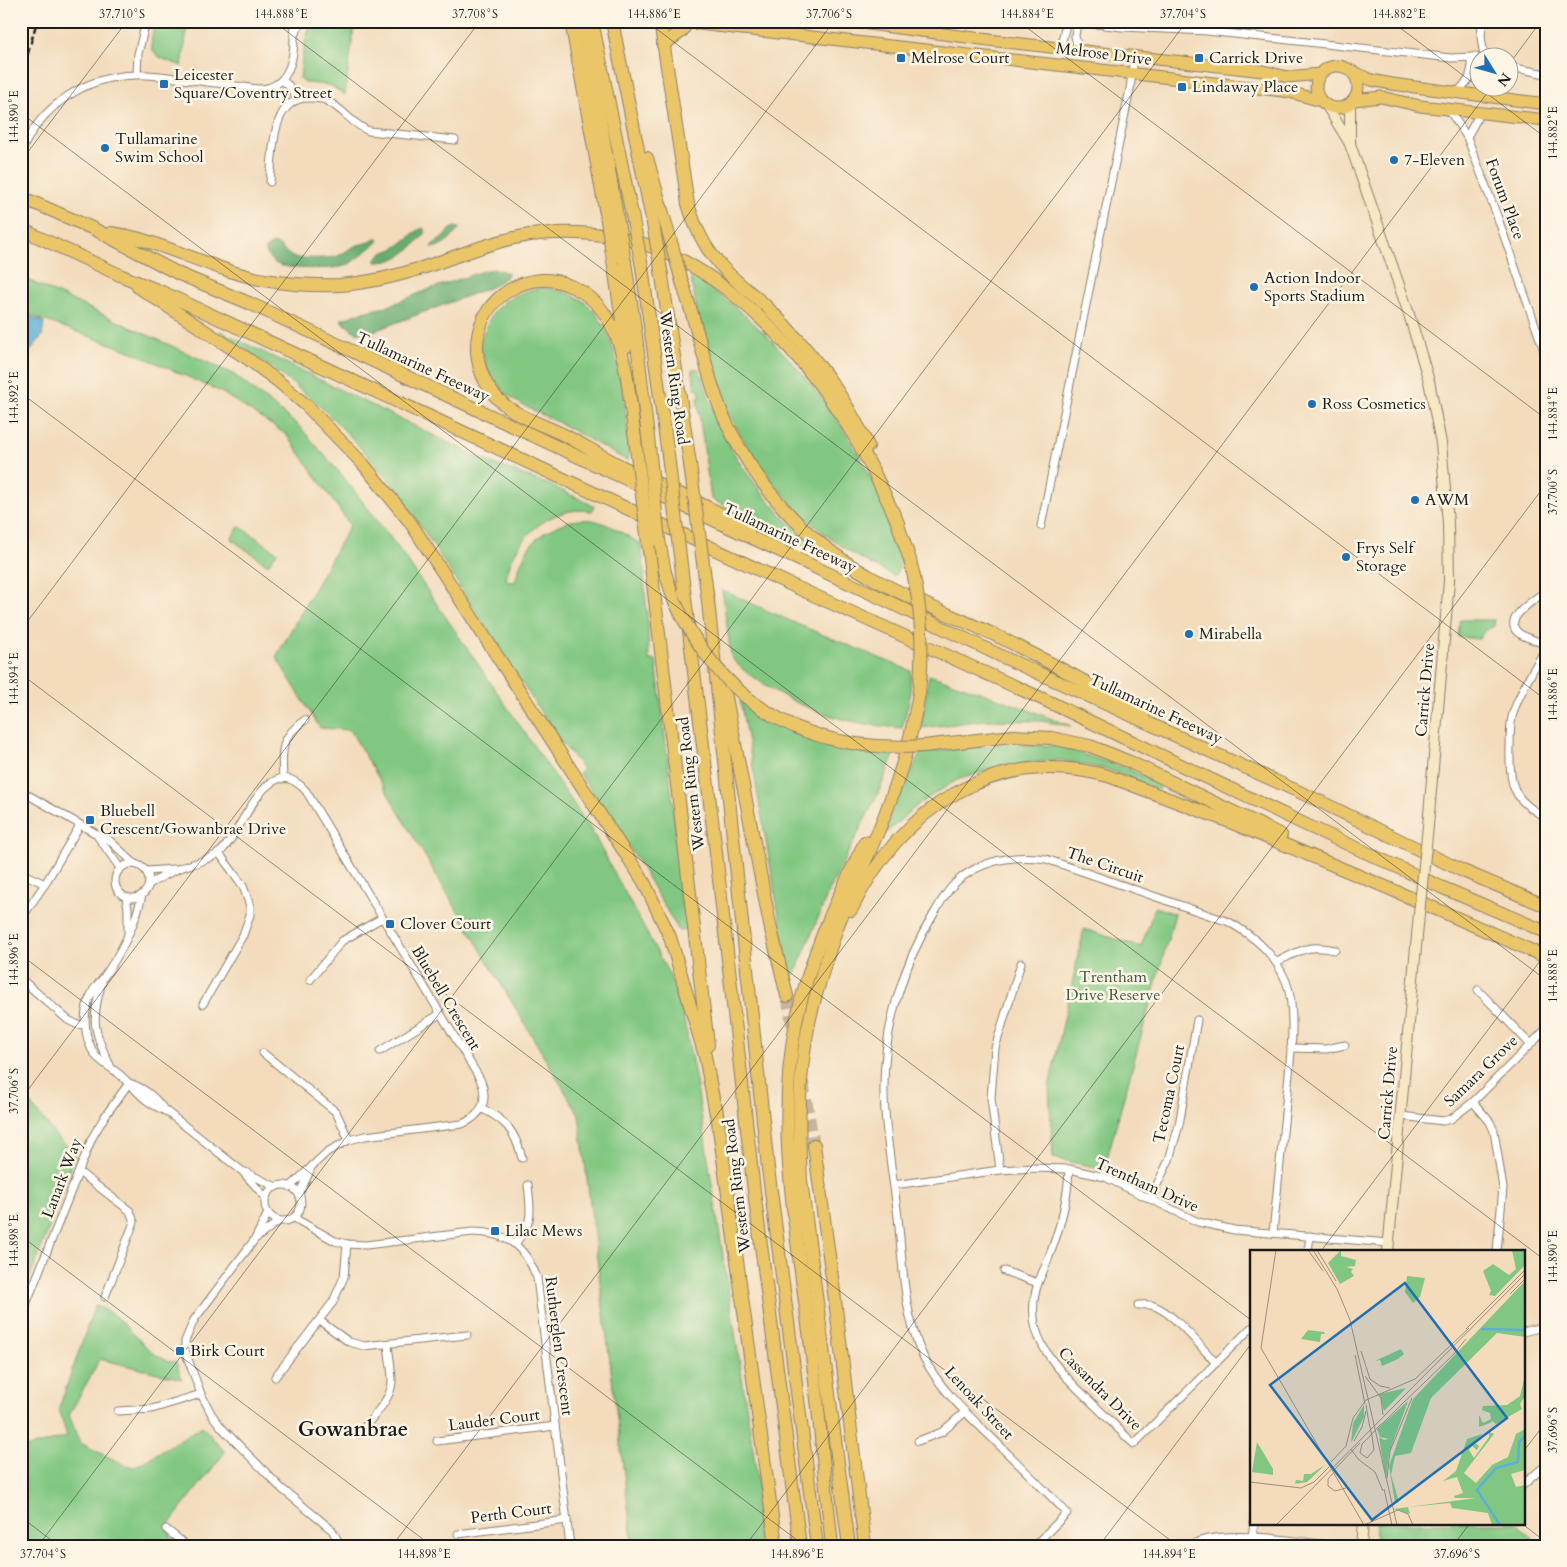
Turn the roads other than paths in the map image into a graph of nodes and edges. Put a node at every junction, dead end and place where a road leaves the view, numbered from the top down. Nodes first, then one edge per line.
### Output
1 (146, 21) edge
2 (292, 21) edge
3 (302, 21) edge
4 (571, 21) edge
5 (583, 21) edge
6 (592, 21) edge
7 (612, 21) edge
8 (660, 21) edge
9 (673, 21) edge
10 (846, 21) edge
11 (1482, 21) edge
12 (1071, 22) edge
13 (687, 23) junction
14 (910, 30) junction
15 (294, 35) junction
16 (1481, 37) junction
17 (586, 45) junction
18 (663, 45) junction
19 (1477, 48) edge
20 (1483, 48) edge
21 (908, 49) junction
22 (1060, 49) junction
23 (1078, 50) junction
24 (1470, 56) edge
25 (1134, 57) junction
26 (1451, 58) junction
27 (1470, 65) edge
28 (1520, 69) edge
29 (1352, 71) junction
30 (137, 74) junction
31 (1132, 74) junction
32 (1320, 74) junction
33 (1546, 74) edge
34 (1470, 75) edge
35 (282, 80) junction
36 (274, 86) junction
37 (1457, 93) junction
38 (1470, 93) edge
39 (1516, 98) edge
40 (297, 99) junction
41 (1352, 102) junction
42 (1324, 104) junction
43 (1546, 104) edge
44 (288, 106) junction
45 (1449, 110) junction
46 (1480, 112) junction
47 (633, 118) junction
48 (1546, 120) edge
49 (1467, 137) junction
50 (456, 140) dead end
51 (1350, 144) junction
52 (21, 152) edge
53 (270, 182) dead end
54 (21, 197) edge
55 (21, 229) edge
56 (94, 229) junction
57 (619, 261) junction
58 (122, 276) junction
59 (1546, 356) edge
60 (635, 439) junction
61 (898, 524) junction
62 (1041, 526) dead end
63 (1546, 591) edge
64 (883, 599) junction
65 (708, 601) junction
66 (1546, 646) edge
67 (305, 720) dead end
68 (898, 776) junction
69 (283, 778) junction
70 (21, 791) edge
71 (1319, 801) junction
72 (1546, 817) edge
73 (80, 825) junction
74 (95, 833) junction
75 (219, 853) junction
76 (135, 864) junction
77 (120, 868) junction
78 (180, 868) junction
79 (147, 871) junction
80 (21, 873) edge
81 (45, 884) junction
82 (149, 884) junction
83 (1388, 888) junction
84 (142, 896) junction
85 (126, 897) junction
86 (1546, 906) edge
87 (382, 918) junction
88 (21, 919) edge
89 (1546, 932) edge
90 (128, 935) junction
91 (1335, 950) dead end
92 (1546, 957) edge
93 (828, 958) junction
94 (1277, 962) junction
95 (1021, 963) dead end
96 (104, 977) junction
97 (21, 979) edge
98 (310, 980) dead end
99 (1478, 990) dead end
100 (787, 996) tunnel mouth
101 (203, 1004) dead end
102 (440, 1014) junction
103 (1197, 1020) dead end
104 (85, 1025) junction
105 (1546, 1029) edge
106 (1530, 1044) junction
107 (1345, 1045) dead end
108 (1291, 1048) junction
109 (380, 1051) dead end
110 (263, 1053) dead end
111 (110, 1067) junction
112 (129, 1082) junction
113 (1474, 1102) junction
114 (482, 1108) junction
115 (716, 1114) junction
116 (1401, 1116) junction
117 (349, 1140) junction
118 (814, 1145) tunnel mouth
119 (522, 1158) dead end
120 (314, 1164) junction
121 (1069, 1169) junction
122 (1000, 1170) junction
123 (242, 1171) junction
124 (79, 1172) junction
125 (528, 1185) dead end
126 (894, 1185) junction
127 (276, 1187) junction
128 (290, 1187) junction
129 (299, 1194) junction
130 (266, 1198) junction
131 (1150, 1199) junction
132 (300, 1210) junction
133 (268, 1213) junction
134 (294, 1218) junction
135 (278, 1221) junction
136 (315, 1229) junction
137 (1273, 1233) junction
138 (1310, 1236) junction
139 (255, 1239) junction
140 (348, 1244) junction
141 (515, 1244) junction
142 (1388, 1247) edge
143 (1308, 1250) edge
144 (1496, 1250) edge
145 (1004, 1271) dead end
146 (1038, 1283) junction
147 (105, 1297) dead end
148 (1138, 1305) dead end
149 (21, 1317) edge
150 (320, 1321) junction
151 (1542, 1327) dead end
152 (1250, 1329) edge
153 (1524, 1332) edge
154 (467, 1335) dead end
155 (388, 1345) junction
156 (1216, 1362) junction
157 (275, 1377) dead end
158 (201, 1394) junction
159 (118, 1412) dead end
160 (965, 1412) junction
161 (555, 1426) junction
162 (359, 1434) dead end
163 (437, 1441) dead end
164 (918, 1442) dead end
165 (1546, 1465) edge
166 (1540, 1471) junction
167 (1546, 1477) edge
168 (1524, 1484) edge
169 (567, 1520) junction
170 (1254, 1524) edge
171 (1363, 1524) edge
172 (166, 1528) dead end
173 (458, 1534) dead end
174 (1252, 1537) junction
175 (1263, 1542) edge
176 (188, 1546) edge
177 (341, 1546) edge
178 (570, 1546) edge
179 (776, 1546) edge
180 (800, 1546) edge
181 (817, 1546) edge
182 (832, 1546) edge
183 (849, 1546) edge
184 (865, 1546) edge
185 (1034, 1546) edge
186 (1190, 1546) edge
187 (1337, 1546) edge
188 (1361, 1546) edge

1 - 30 street
2 - 15 street
3 - 15 street
4 - 17 highway
5 - 17 highway
6 - 17 highway, Western Ring Road
7 - 47 highway, Western Ring Road
8 - 18 highway
9 - 13 main road, Melrose Drive
10 - 14 main road, Melrose Drive
11 - 16 street
12 - 22 street
12 - 23 street
12 - 26 street, Melrose Drive
13 - 18 highway
13 - 21 main road, Melrose Drive
14 - 21 main road
14 - 22 main road, Melrose Drive
15 - 35 street
16 - 19 street
16 - 20 street
17 - 57 highway, bridge
17 - 180 highway, Western Ring Road, bridge
18 - 61 highway
21 - 31 main road, Melrose Drive
22 - 23 main road, Melrose Drive
23 - 25 main road, Melrose Drive
24 - 26 street, Melrose Drive
25 - 31 street
25 - 32 main road, Melrose Drive
26 - 27 street, Melrose Drive
28 - 33 street
29 - 32 main road
29 - 37 main road
29 - 41 main road
30 - 36 street
30 - 52 street
31 - 42 main road, Melrose Drive
31 - 62 street
32 - 42 main road
34 - 37 street
35 - 36 street
35 - 40 street
36 - 44 street
37 - 38 main road
39 - 43 main road
40 - 44 street
40 - 50 street
41 - 42 main road
41 - 45 main road
41 - 51 street, Carrick Drive
42 - 51 street, Carrick Drive
44 - 53 street
45 - 46 main road
45 - 49 street, Forum Place
46 - 48 main road
46 - 49 street
47 - 65 highway, Western Ring Road, bridge
47 - 71 highway, bridge
49 - 59 street, Forum Place
51 - 116 street, Carrick Drive, bridge
54 - 56 highway, Tullamarine Freeway
55 - 58 highway
56 - 61 highway
56 - 64 highway, Tullamarine Freeway
57 - 60 highway
57 - 83 highway, bridge
58 - 89 highway
58 - 115 highway
60 - 64 highway
60 - 115 highway, bridge
61 - 68 highway, bridge
63 - 66 street
64 - 71 highway, Tullamarine Freeway
65 - 100 highway
65 - 181 highway, Western Ring Road
66 - 72 street
67 - 69 street
68 - 93 highway
68 - 182 highway
69 - 75 street
69 - 87 street, Bluebell Crescent
70 - 73 street
71 - 86 highway, Tullamarine Freeway
73 - 74 street
73 - 81 street
74 - 76 street
74 - 77 street
75 - 78 street
75 - 101 street
76 - 77 street
76 - 79 street
77 - 85 street
78 - 79 street
78 - 82 street
79 - 82 street
80 - 81 street
81 - 88 street
82 - 84 street
83 - 92 highway
83 - 93 highway
84 - 85 street
84 - 90 street
85 - 90 street
87 - 98 street
87 - 102 street, Bluebell Crescent
90 - 96 street
91 - 94 street
93 - 183 highway
94 - 108 street, The Circuit
94 - 126 street, The Circuit
95 - 122 street
96 - 104 street
96 - 111 street
97 - 104 street
99 - 106 street
102 - 109 street
102 - 114 street, Bluebell Crescent
103 - 131 street, Tecoma Court
104 - 111 street
105 - 106 street, Samara Grove
106 - 113 street, Samara Grove
107 - 108 street
108 - 137 street, The Circuit
110 - 117 street
111 - 112 street
112 - 123 street
112 - 124 street, Lanark Way
113 - 116 street, Samara Grove
113 - 144 street
114 - 117 street
114 - 119 street
115 - 179 highway
116 - 142 street, Carrick Drive
117 - 120 street
118 - 184 highway
120 - 128 street
120 - 129 street
121 - 122 street, Trentham Drive
121 - 131 street, Trentham Drive
121 - 146 street, Cassandra Drive
122 - 126 street, Trentham Drive
123 - 127 street
123 - 130 street
124 - 147 street
124 - 149 street, Lanark Way
125 - 141 street
126 - 160 street, Lenoak Street
127 - 128 street
127 - 130 street
128 - 129 street
129 - 132 street
130 - 133 street
131 - 137 street, Trentham Drive
132 - 134 street
132 - 136 street, Rutherglen Crescent
133 - 135 street
133 - 139 street
134 - 135 street
134 - 136 street, Rutherglen Crescent
135 - 139 street
136 - 140 street, Rutherglen Crescent
137 - 138 street, Trentham Drive
138 - 142 street, Trentham Drive
138 - 143 street
139 - 158 street
140 - 141 street, Rutherglen Crescent
140 - 150 street
141 - 161 street, Rutherglen Crescent
145 - 146 street
146 - 156 street, Cassandra Drive
148 - 156 street
150 - 155 street
150 - 157 street
151 - 153 street
152 - 156 street, Cassandra Drive
154 - 155 street
155 - 162 street
158 - 159 street
158 - 177 street
160 - 164 street
160 - 185 street, Lenoak Street
161 - 163 street, Lauder Court
161 - 169 street, Rutherglen Crescent
165 - 166 street
166 - 167 street
166 - 168 street
169 - 173 street, Perth Court
169 - 178 street, Rutherglen Crescent
170 - 174 street
171 - 188 street
172 - 176 street
174 - 175 street
174 - 186 street
175 - 187 street

